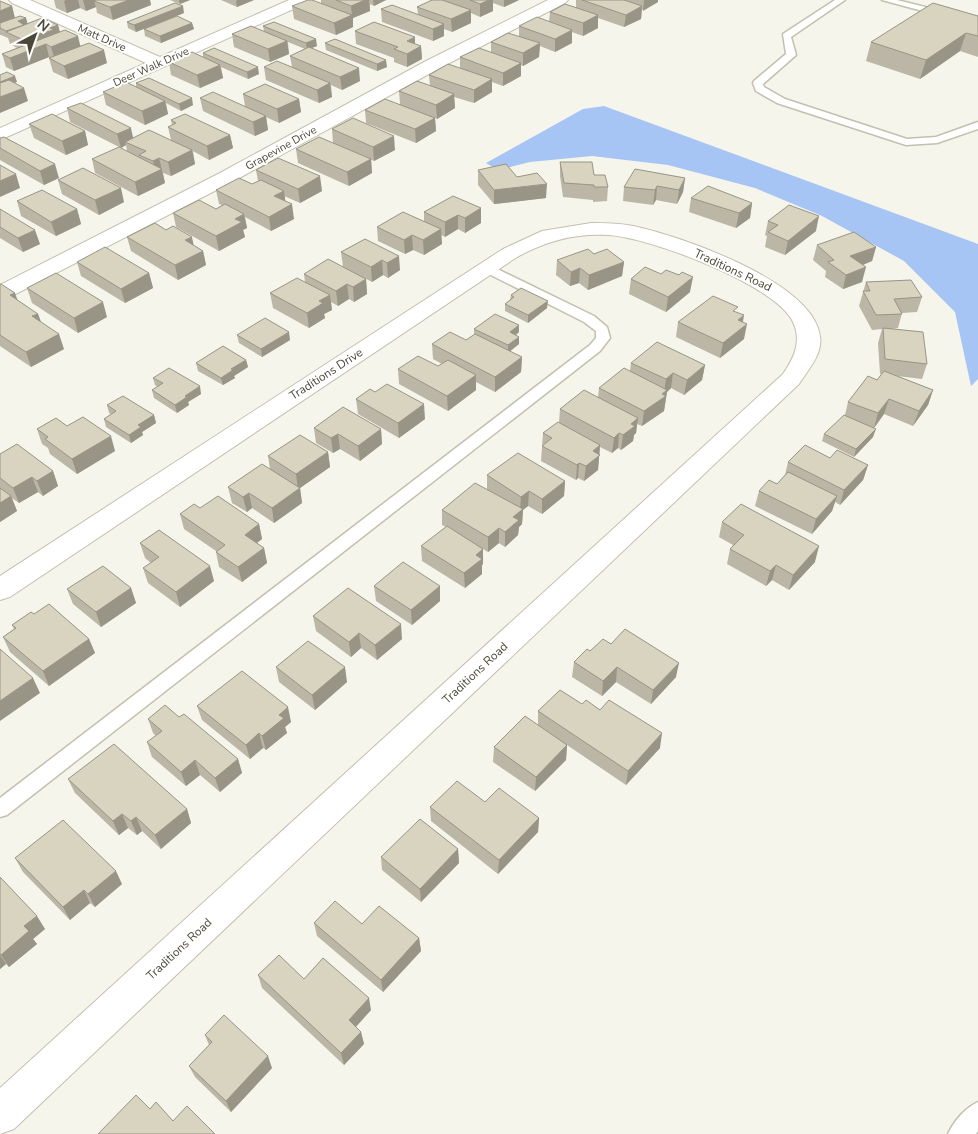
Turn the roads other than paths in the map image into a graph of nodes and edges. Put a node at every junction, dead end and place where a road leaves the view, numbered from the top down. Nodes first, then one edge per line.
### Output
1 (17, 0) edge
2 (302, 0) edge
3 (560, 0) edge
4 (841, 0) edge
5 (886, 0) edge
6 (978, 23) edge
7 (159, 63) junction
8 (978, 125) edge
9 (0, 135) edge
10 (675, 244) joint
11 (487, 268) junction
12 (0, 293) edge
13 (0, 590) edge
14 (0, 809) edge
15 (978, 1114) edge
16 (0, 1115) edge
17 (960, 1134) edge

1 - 7 street, Matt Drive
2 - 7 street, Deer Walk Drive
3 - 12 street, Grapevine Drive
4 - 8 lane
5 - 6 lane
7 - 9 street, Deer Walk Drive
10 - 11 street, Traditions Drive
10 - 16 street, Traditions Road
11 - 13 street, Traditions Drive
11 - 14 lane
15 - 17 lane

